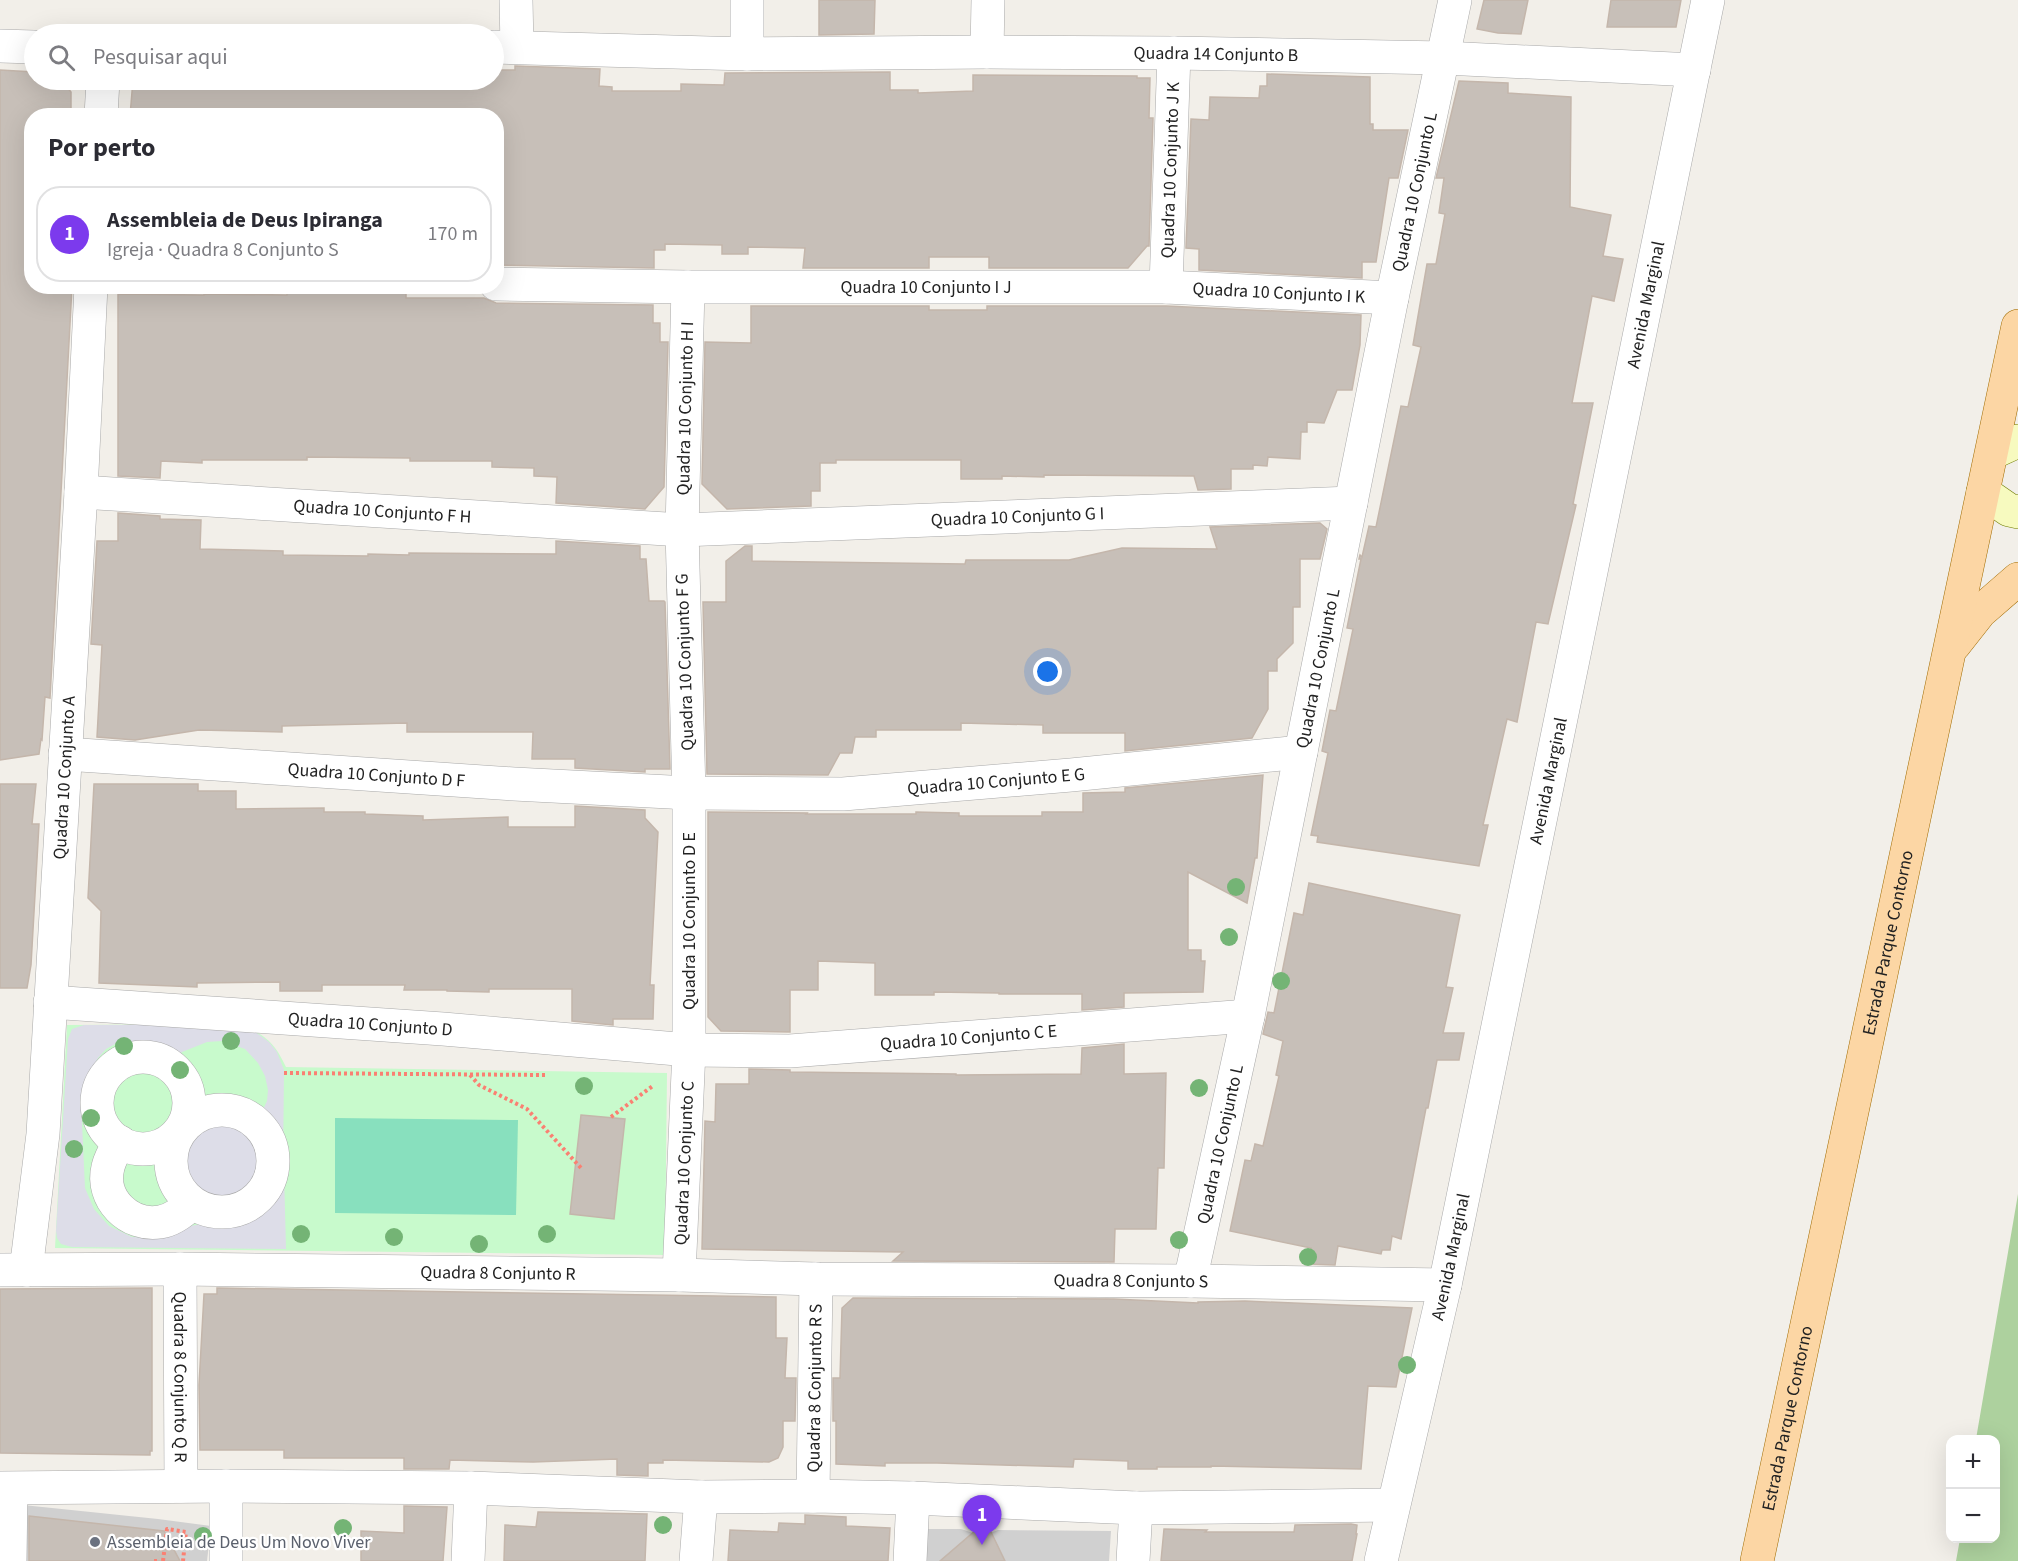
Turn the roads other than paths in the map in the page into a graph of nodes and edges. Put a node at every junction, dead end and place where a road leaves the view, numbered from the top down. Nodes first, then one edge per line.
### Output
1 (516, 0) edge
2 (747, 0) edge
3 (988, 0) edge
4 (1455, 0) edge
5 (1708, 0) edge
6 (0, 46) edge
7 (24, 46) edge
8 (505, 47) edge
9 (987, 52) junction
10 (1174, 53) junction
11 (747, 54) junction
12 (1444, 58) junction
13 (1694, 70) junction
14 (102, 90) edge
15 (101, 108) edge
16 (504, 284) edge
17 (688, 287) junction
18 (1166, 287) junction
19 (92, 294) edge
20 (1392, 298) junction
21 (2018, 326) edge
22 (2005, 447) edge
23 (81, 492) junction
24 (1983, 492) junction
25 (1351, 503) junction
26 (2018, 512) edge
27 (682, 530) junction
28 (2018, 579) edge
29 (1949, 651) junction
30 (1301, 752) junction
31 (65, 754) junction
32 (689, 793) junction
33 (50, 1002) junction
34 (1248, 1016) junction
35 (686, 1049) junction
36 (181, 1129) junction
37 (120, 1142) junction
38 (192, 1203) junction
39 (180, 1269) junction
40 (13, 1270) edge
41 (679, 1275) junction
42 (816, 1280) junction
43 (1190, 1281) junction
44 (1445, 1285) junction
45 (181, 1486) junction
46 (226, 1486) junction
47 (5, 1488) edge
48 (471, 1488) junction
49 (813, 1496) junction
50 (701, 1497) junction
51 (913, 1498) junction
52 (1393, 1505) junction
53 (1136, 1508) junction
54 (10, 1561) edge
55 (226, 1561) edge
56 (468, 1561) edge
57 (696, 1561) edge
58 (910, 1561) edge
59 (1133, 1561) edge
60 (1381, 1561) edge
61 (1756, 1561) edge

1 - 8 street
2 - 11 street
3 - 9 street
4 - 12 street, Quadra 10 Conjunto L
5 - 13 street, Avenida Marginal
6 - 7 street
8 - 11 street, Quadra 14 Conjunto B
9 - 10 street, Quadra 14 Conjunto B
9 - 11 street, Quadra 14 Conjunto B
10 - 12 street, Quadra 14 Conjunto B
10 - 18 street, Quadra 10 Conjunto J K
12 - 13 street, Quadra 14 Conjunto B
12 - 20 street, Quadra 10 Conjunto L
13 - 44 street, Avenida Marginal
14 - 15 street
16 - 17 street, Quadra 10 Conjunto I J
17 - 18 street, Quadra 10 Conjunto I J
17 - 27 street, Quadra 10 Conjunto H I
18 - 20 street, Quadra 10 Conjunto I K
19 - 23 street, Quadra 10 Conjunto A
20 - 25 street, Quadra 10 Conjunto L
21 - 22 main road, Estrada Parque Contorno
22 - 24 main road, Estrada Parque Contorno
23 - 27 street, Quadra 10 Conjunto F H
23 - 31 street, Quadra 10 Conjunto A
24 - 26 street
24 - 29 main road, Estrada Parque Contorno
25 - 27 street, Quadra 10 Conjunto G I
25 - 30 street, Quadra 10 Conjunto L
27 - 32 street, Quadra 10 Conjunto F G
28 - 29 main road
29 - 61 main road, Estrada Parque Contorno
30 - 32 street, Quadra 10 Conjunto E G
30 - 34 street, Quadra 10 Conjunto L
31 - 32 street, Quadra 10 Conjunto D F
31 - 33 street, Quadra 10 Conjunto A
32 - 35 street, Quadra 10 Conjunto D E
33 - 35 street, Quadra 10 Conjunto D
33 - 40 street, Quadra 10 Conjunto A
34 - 35 street, Quadra 10 Conjunto C E
34 - 43 street, Quadra 10 Conjunto L
35 - 41 street, Quadra 10 Conjunto C
36 - 37 street
36 - 37 street
36 - 38 street
36 - 38 street
37 - 38 street
39 - 40 street, Quadra 8 Conjunto R
39 - 41 street, Quadra 8 Conjunto R
39 - 45 street, Quadra 8 Conjunto Q R
41 - 42 street, Quadra 8 Conjunto R
42 - 43 street, Quadra 8 Conjunto S
42 - 49 street, Quadra 8 Conjunto R S
43 - 44 street, Quadra 8 Conjunto S
44 - 52 street, Avenida Marginal
45 - 46 street
45 - 47 street
46 - 48 street
46 - 55 street
47 - 54 street
48 - 50 street
48 - 56 street
49 - 50 street
49 - 51 street
50 - 57 street
51 - 53 street
51 - 58 street
52 - 53 street
52 - 60 street, Avenida Marginal
53 - 59 street

